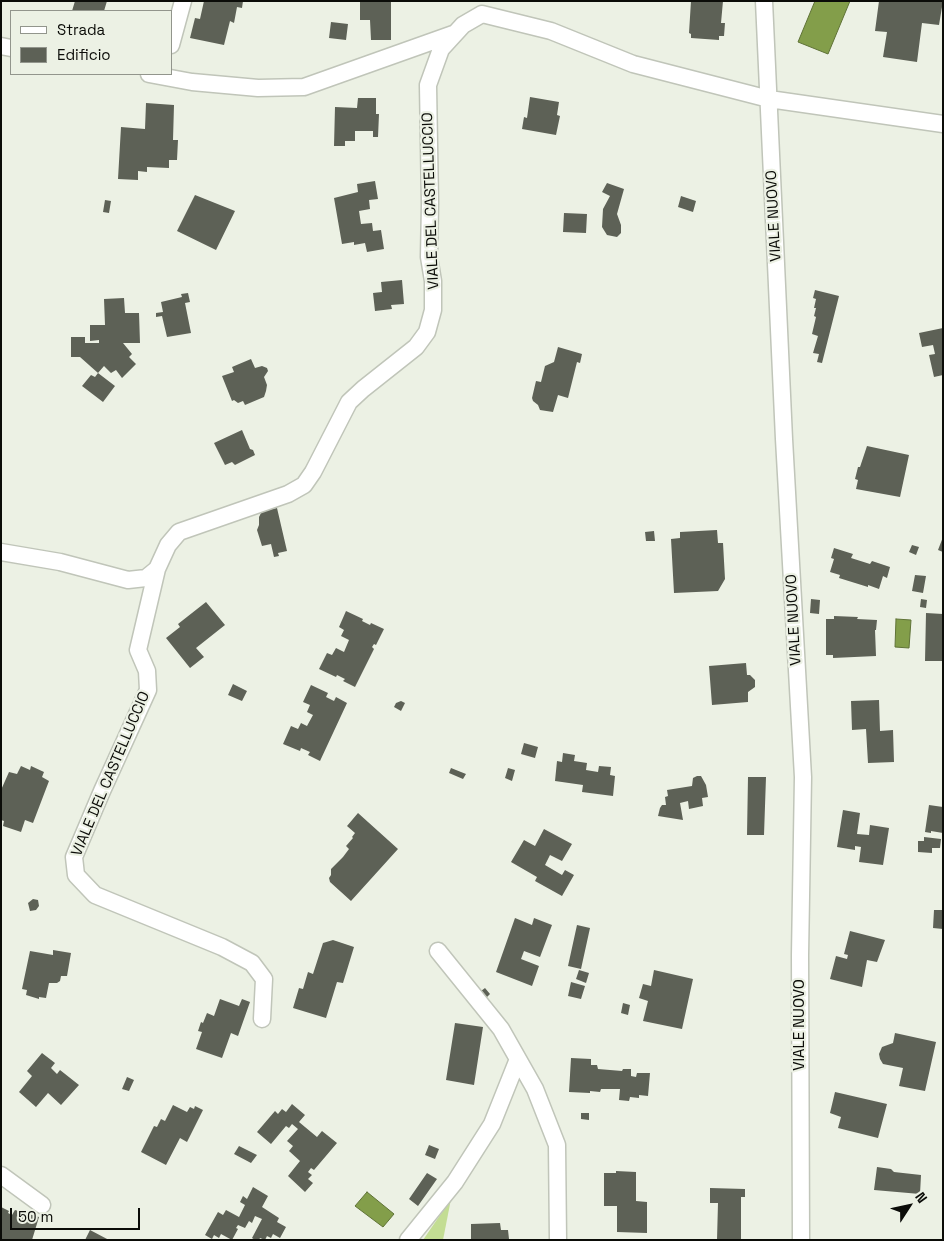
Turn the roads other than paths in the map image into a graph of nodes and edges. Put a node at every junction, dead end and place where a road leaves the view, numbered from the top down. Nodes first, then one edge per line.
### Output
1 (183, 1) edge
2 (764, 1) edge
3 (455, 33) junction
4 (172, 41) edge
5 (167, 76) edge
6 (769, 99) junction
7 (943, 124) edge
8 (1, 552) edge
9 (157, 569) junction
10 (438, 950) dead end
11 (262, 1019) dead end
12 (518, 1059) junction
13 (1, 1175) edge
14 (42, 1205) dead end
15 (408, 1240) edge
16 (558, 1240) edge
17 (801, 1240) edge

1 - 4 street
2 - 6 street, VIALE NUOVO
3 - 5 street
3 - 6 street, VIALE DEL CASTELLUCCIO
3 - 9 street, VIALE DEL CASTELLUCCIO
6 - 7 street, VIALE DEL CASTELLUCCIO
6 - 17 street, VIALE NUOVO
8 - 9 street
9 - 11 street, VIALE DEL CASTELLUCCIO
10 - 12 street
12 - 15 street
12 - 16 street
13 - 14 street

